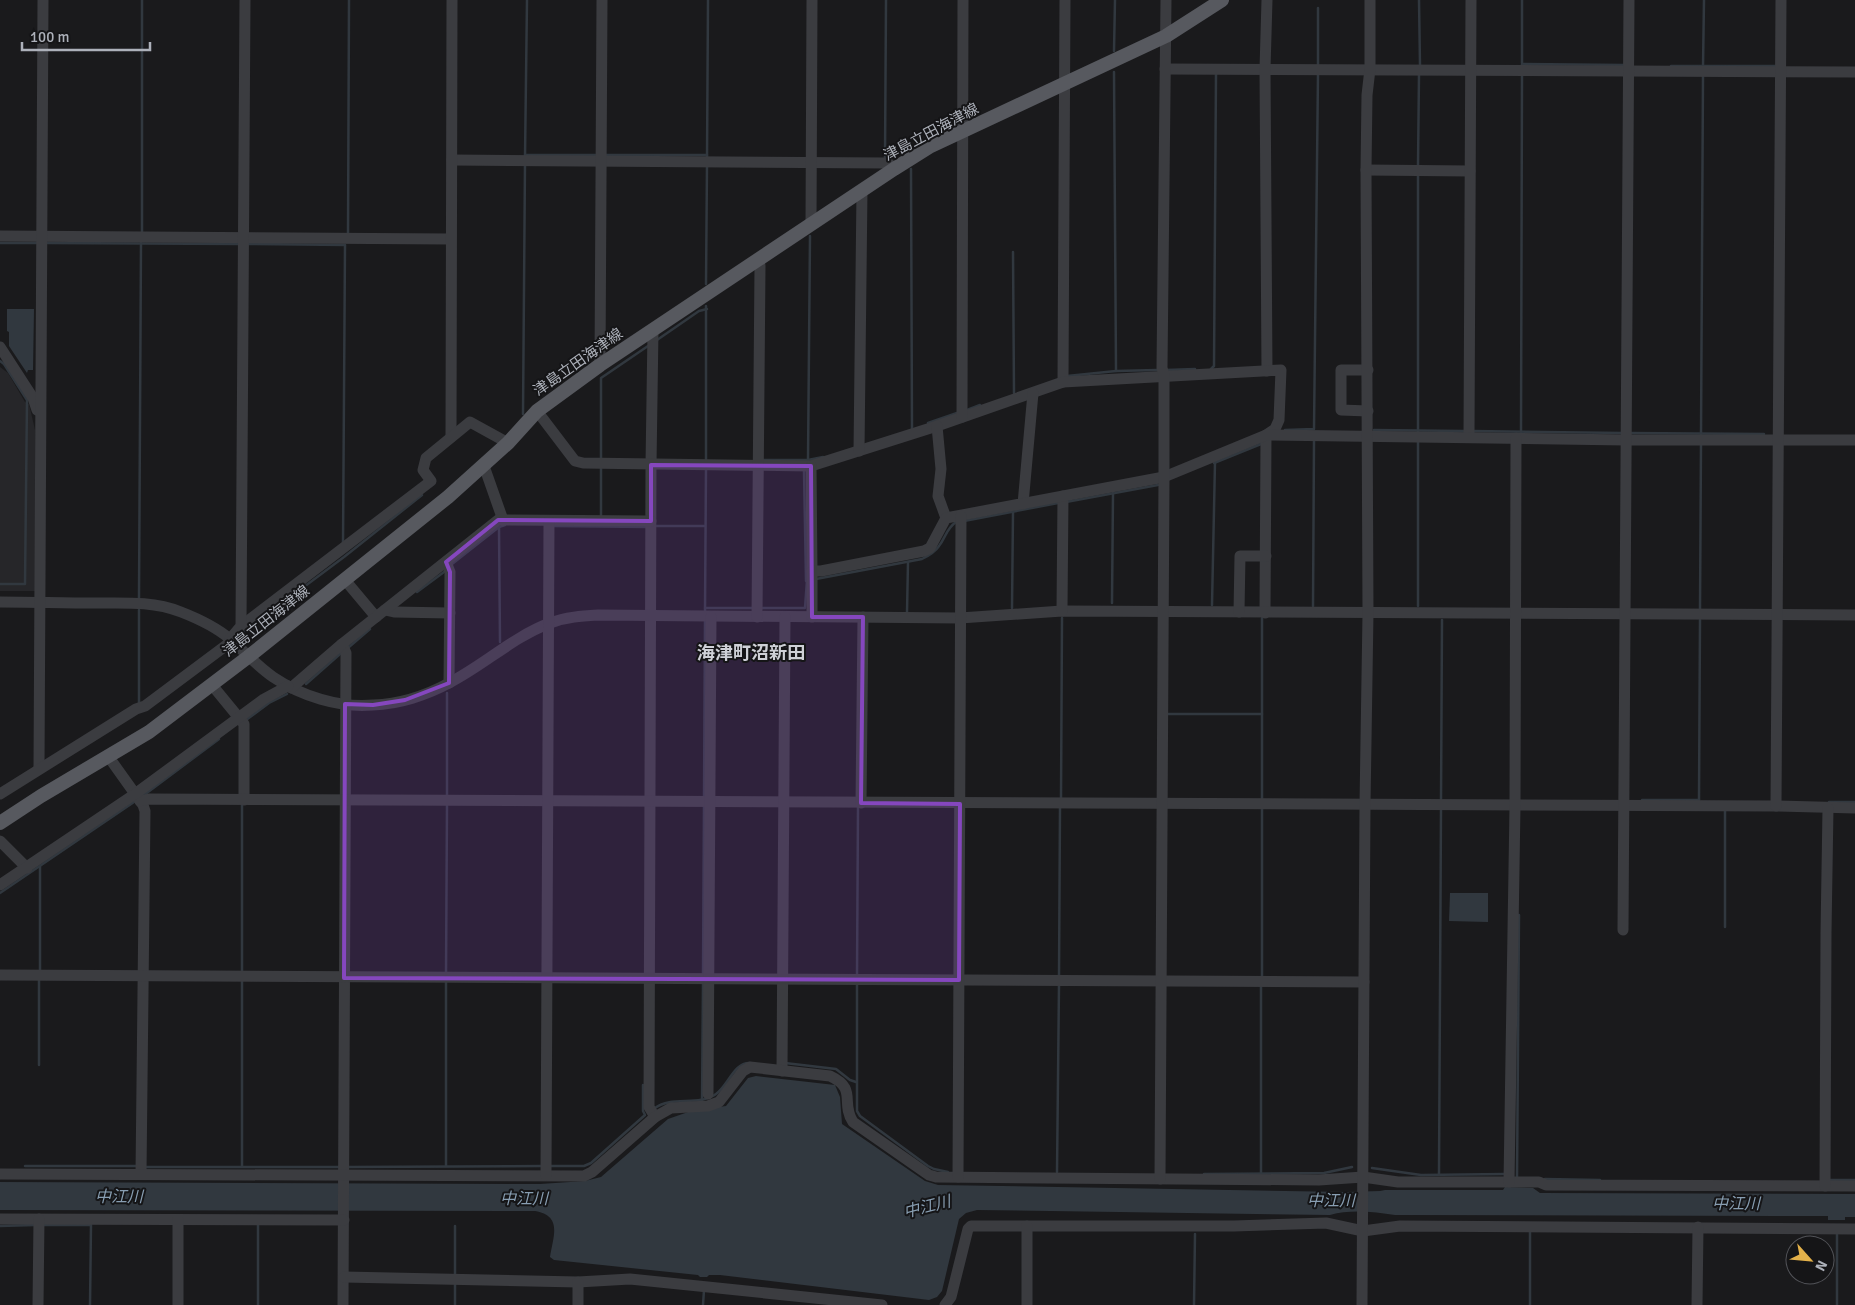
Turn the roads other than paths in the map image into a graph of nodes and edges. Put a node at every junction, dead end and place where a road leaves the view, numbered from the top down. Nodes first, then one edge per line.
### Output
1 (43, 0) edge
2 (245, 0) edge
3 (452, 0) edge
4 (602, 0) edge
5 (812, 0) edge
6 (964, 0) edge
7 (1064, 0) edge
8 (1166, 0) edge
9 (1222, 0) edge
10 (1267, 0) edge
11 (1370, 0) edge
12 (1471, 0) edge
13 (1629, 0) edge
14 (1781, 0) edge
15 (1166, 36) junction
16 (1166, 69) junction
17 (1265, 69) junction
18 (1370, 69) junction
19 (1470, 70) junction
20 (1629, 70) junction
21 (1781, 72) junction
22 (1855, 72) edge
23 (1064, 84) junction
24 (963, 131) junction
25 (452, 160) junction
26 (601, 161) junction
27 (811, 161) junction
28 (894, 169) junction
29 (1366, 170) junction
30 (1470, 171) junction
31 (862, 190) junction
32 (811, 224) junction
33 (0, 236) edge
34 (41, 236) junction
35 (244, 238) junction
36 (450, 239) junction
37 (759, 260) junction
38 (653, 330) junction
39 (0, 348) edge
40 (600, 365) junction
41 (1267, 370) junction
42 (1368, 370) junction
43 (1164, 375) junction
44 (1063, 382) junction
45 (1033, 392) junction
46 (537, 411) junction
47 (1368, 411) junction
48 (962, 417) junction
49 (40, 419) junction
50 (937, 426) junction
51 (1266, 434) junction
52 (1368, 435) junction
53 (451, 437) junction
54 (1469, 437) junction
55 (1516, 438) junction
56 (1779, 439) junction
57 (1626, 440) junction
58 (1855, 440) edge
59 (508, 443) junction
60 (859, 451) junction
61 (651, 465) junction
62 (484, 466) junction
63 (758, 466) junction
64 (811, 466) junction
65 (1164, 477) junction
66 (1063, 496) junction
67 (1023, 504) junction
68 (961, 516) junction
69 (946, 518) junction
70 (504, 520) junction
71 (549, 521) junction
72 (651, 521) junction
73 (1266, 556) junction
74 (446, 562) junction
75 (812, 571) junction
76 (344, 580) junction
77 (0, 602) edge
78 (39, 602) junction
79 (386, 610) junction
80 (1062, 611) junction
81 (1163, 612) junction
82 (1239, 612) junction
83 (450, 613) junction
84 (1265, 613) junction
85 (1368, 613) junction
86 (1515, 613) junction
87 (1625, 613) junction
88 (1778, 614) junction
89 (1855, 615) edge
90 (651, 616) junction
91 (376, 617) junction
92 (707, 617) junction
93 (757, 617) junction
94 (812, 617) junction
95 (864, 617) junction
96 (785, 618) junction
97 (960, 618) junction
98 (549, 624) junction
99 (241, 626) junction
100 (231, 640) junction
101 (342, 644) junction
102 (248, 657) junction
103 (449, 683) junction
104 (212, 684) junction
105 (290, 687) junction
106 (345, 704) junction
107 (239, 717) junction
108 (108, 756) junction
109 (39, 769) junction
110 (0, 794) edge
111 (137, 798) junction
112 (244, 800) junction
113 (344, 800) junction
114 (548, 802) junction
115 (650, 802) junction
116 (706, 802) junction
117 (784, 803) junction
118 (861, 803) junction
119 (960, 804) junction
120 (1162, 804) junction
121 (1365, 805) junction
122 (1515, 806) junction
123 (1624, 806) junction
124 (1776, 806) junction
125 (1828, 808) junction
126 (1855, 808) edge
127 (0, 822) edge
128 (0, 841) edge
129 (26, 868) junction
130 (0, 885) edge
131 (1623, 930) dead end
132 (0, 975) edge
133 (143, 976) junction
134 (344, 978) junction
135 (548, 978) junction
136 (650, 978) junction
137 (705, 979) junction
138 (783, 979) junction
139 (959, 980) junction
140 (1161, 980) junction
141 (1364, 982) junction
142 (782, 1071) junction
143 (704, 1102) junction
144 (655, 1117) junction
145 (0, 1174) edge
146 (141, 1174) junction
147 (546, 1175) junction
148 (344, 1177) junction
149 (958, 1177) junction
150 (1160, 1178) junction
151 (1363, 1180) junction
152 (1510, 1182) junction
153 (1825, 1186) junction
154 (1855, 1186) edge
155 (344, 1217) junction
156 (0, 1219) edge
157 (38, 1219) junction
158 (178, 1220) junction
159 (1027, 1226) junction
160 (1363, 1227) junction
161 (1698, 1227) junction
162 (1855, 1229) edge
163 (344, 1277) junction
164 (578, 1282) junction
165 (38, 1305) edge
166 (178, 1305) edge
167 (343, 1305) edge
168 (578, 1305) edge
169 (882, 1305) edge
170 (945, 1305) edge
171 (1027, 1305) edge
172 (1362, 1305) edge
173 (1697, 1305) edge

1 - 34 street
2 - 35 street
3 - 25 street
4 - 26 street
5 - 27 street
6 - 24 street
7 - 23 street
8 - 15 street
9 - 15 main road, 津島立田海津線
10 - 17 street
11 - 18 street
12 - 19 street
13 - 20 street
14 - 21 street
15 - 16 street
15 - 23 main road, 津島立田海津線
16 - 17 street
16 - 43 street
17 - 18 street
17 - 41 street
18 - 19 street
18 - 29 street
19 - 20 street
19 - 30 street
20 - 21 street
20 - 57 street
21 - 22 street
21 - 56 street
23 - 24 main road, 津島立田海津線
23 - 44 street
24 - 28 main road, 津島立田海津線
24 - 48 street
25 - 26 street
25 - 36 street
26 - 27 street
26 - 40 street
27 - 28 street
27 - 32 street
28 - 31 main road, 津島立田海津線
29 - 30 street
29 - 42 street
30 - 54 street
31 - 32 main road, 津島立田海津線
31 - 60 street
32 - 37 main road, 津島立田海津線
33 - 34 street
34 - 35 street
34 - 49 street
35 - 36 street
35 - 99 street
36 - 53 street
37 - 38 main road, 津島立田海津線
37 - 63 street
38 - 40 main road, 津島立田海津線
38 - 61 street
39 - 49 street
40 - 46 main road, 津島立田海津線
41 - 43 street
41 - 51 street
42 - 47 street
42 - 47 street
43 - 44 street
43 - 65 street
44 - 45 street
45 - 48 street
45 - 67 street
46 - 59 main road, 津島立田海津線
46 - 61 street
47 - 52 street
48 - 50 street
49 - 78 street
50 - 60 street
50 - 69 street
51 - 52 street
51 - 65 street
51 - 73 street
52 - 54 street
52 - 85 street
53 - 59 street
53 - 99 street
54 - 55 street
55 - 57 street
55 - 86 street
56 - 57 street
56 - 58 street
56 - 88 street
57 - 87 street
59 - 62 main road, 津島立田海津線
60 - 64 street
61 - 63 street
61 - 72 street
62 - 70 street
62 - 76 main road, 津島立田海津線
63 - 64 street
63 - 93 street
64 - 75 street
65 - 66 street
65 - 81 street
66 - 67 street
66 - 80 street
67 - 68 street
68 - 69 street
68 - 97 street
69 - 75 street
70 - 71 street
70 - 74 street
71 - 72 street
71 - 98 street
72 - 90 street
73 - 82 street
73 - 84 street
74 - 79 street
74 - 83 street
75 - 94 street
76 - 91 street
76 - 102 main road, 津島立田海津線
77 - 78 street
78 - 100 street
78 - 109 street
79 - 83 street
79 - 91 street
80 - 81 street
80 - 97 street
81 - 82 street
81 - 120 street
82 - 84 street
83 - 103 street
84 - 85 street
85 - 86 street
85 - 121 street
86 - 87 street
86 - 122 street
87 - 88 street
87 - 123 street
88 - 89 street
88 - 124 street
90 - 92 street
90 - 98 street
90 - 115 street
91 - 101 street
92 - 93 street
92 - 116 street
93 - 96 street
94 - 95 street
94 - 96 street
95 - 97 street
95 - 118 street
96 - 117 street
97 - 119 street
98 - 103 street
98 - 114 street
99 - 100 street
100 - 102 street
100 - 109 street
101 - 105 street
101 - 106 street
102 - 104 main road, 津島立田海津線
102 - 105 street
103 - 106 street
104 - 107 street
104 - 108 main road, 津島立田海津線
105 - 106 street
105 - 107 street
106 - 113 street
107 - 111 street
107 - 112 street
108 - 111 street
108 - 127 main road, 津島立田海津線
109 - 110 street
111 - 112 street
111 - 129 street
111 - 133 street
112 - 113 street
113 - 114 street
113 - 134 street
114 - 115 street
114 - 135 street
115 - 116 street
115 - 136 street
116 - 117 street
116 - 137 street
117 - 118 street
117 - 138 street
118 - 119 street
119 - 120 street
119 - 139 street
120 - 121 street
120 - 140 street
121 - 122 street
121 - 141 street
122 - 123 street
122 - 152 street
123 - 124 street
123 - 131 street
124 - 125 street
125 - 126 street
125 - 153 street
128 - 129 street
129 - 130 street
132 - 133 street
133 - 134 street
133 - 146 street
134 - 135 street
134 - 148 street
135 - 136 street
135 - 147 street
136 - 137 street
136 - 144 street
137 - 138 street
137 - 143 street
138 - 139 street
138 - 142 street
139 - 140 street
139 - 149 street
140 - 141 street
140 - 150 street
141 - 151 street
142 - 143 street
142 - 149 street
143 - 144 street
144 - 147 street
145 - 146 street
146 - 148 street
147 - 148 street
148 - 155 street
149 - 150 street
150 - 151 street
151 - 152 street
151 - 160 street
152 - 153 street
153 - 154 street
155 - 158 street
155 - 163 street
156 - 157 street
157 - 158 street
157 - 165 street
158 - 166 street
159 - 160 street
159 - 170 street
159 - 171 street
160 - 161 street
160 - 172 street
161 - 162 street
161 - 173 street
163 - 164 street
163 - 167 street
164 - 168 street
164 - 169 street

